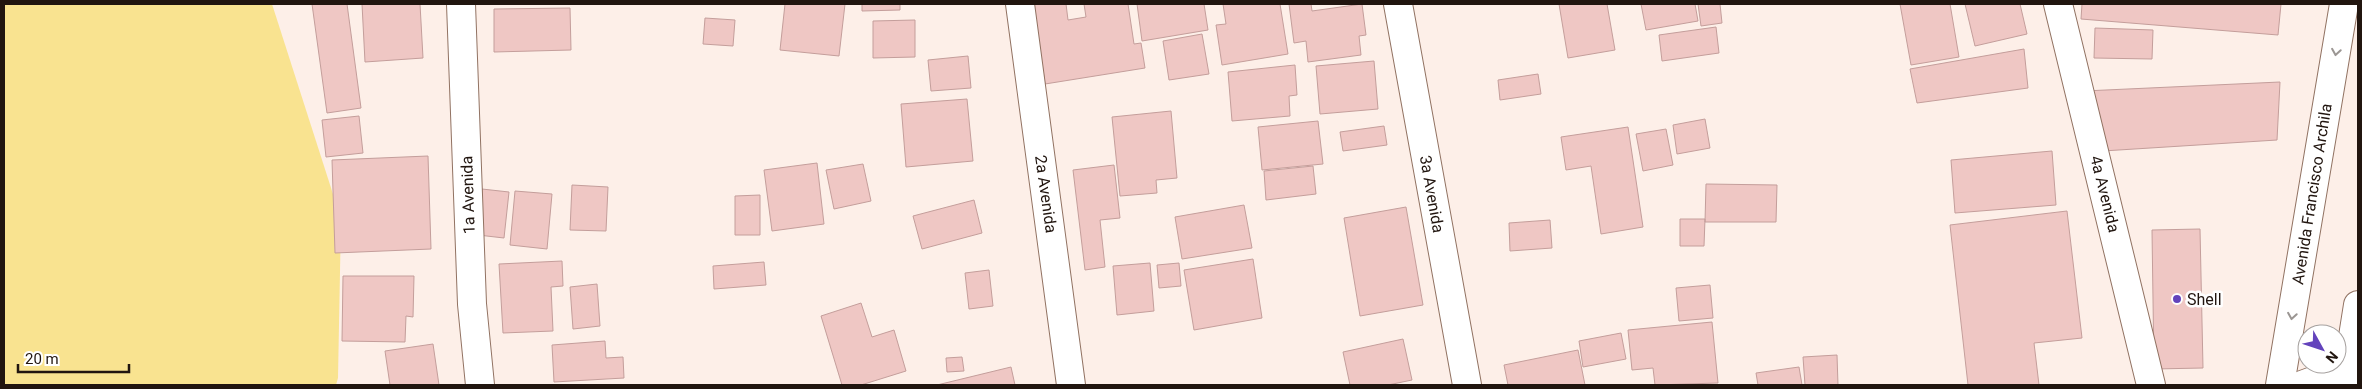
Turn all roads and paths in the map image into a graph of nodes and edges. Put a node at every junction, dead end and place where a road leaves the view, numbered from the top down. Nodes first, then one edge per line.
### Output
1 (460, 4) edge
2 (1020, 4) edge
3 (1398, 4) edge
4 (2058, 4) edge
5 (2344, 4) edge
6 (2358, 304) edge
7 (2351, 373) edge
8 (480, 385) edge
9 (1071, 385) edge
10 (1467, 385) edge
11 (2152, 385) edge
12 (2280, 385) edge
13 (2302, 385) edge

1 - 8 street, 1a Avenida
2 - 9 street, 2a Avenida
3 - 10 street, 3a Avenida
4 - 11 street, 4a Avenida
5 -> 12 street, Avenida Francisco Archila
6 - 7 street
7 - 13 street

